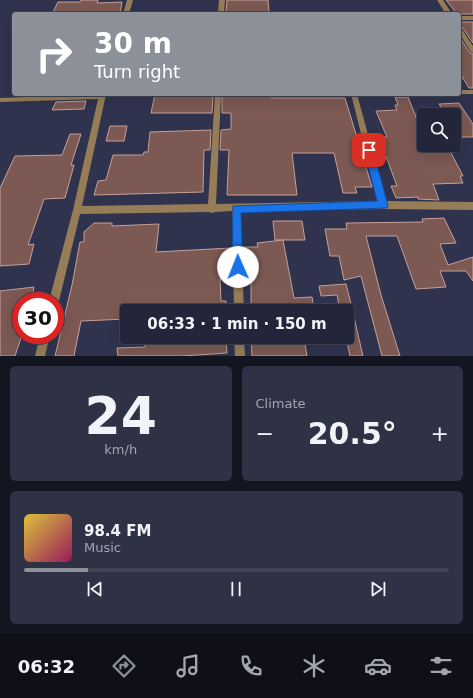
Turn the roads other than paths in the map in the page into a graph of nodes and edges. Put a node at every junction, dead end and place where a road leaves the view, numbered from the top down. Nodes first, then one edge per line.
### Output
1 (130, 0) edge
2 (222, 0) edge
3 (440, 0) edge
4 (127, 12) edge
5 (222, 12) edge
6 (448, 12) edge
7 (461, 18) edge
8 (473, 18) edge
9 (461, 32) edge
10 (473, 51) edge
11 (461, 92) edge
12 (473, 92) edge
13 (102, 96) edge
14 (218, 96) edge
15 (355, 96) edge
16 (0, 100) edge
17 (383, 205) junction
18 (473, 206) edge
19 (212, 209) junction
20 (236, 209) junction
21 (77, 210) junction
22 (56, 292) edge
23 (239, 304) edge
24 (43, 344) edge
25 (239, 344) edge
26 (40, 356) edge
27 (240, 356) edge

1 - 4 street
2 - 5 street
3 - 6 street
7 - 8 street
9 - 10 street
11 - 12 street
13 - 16 street
13 - 21 street
14 - 19 street
15 - 17 street
17 - 18 street
17 - 20 street
19 - 20 street
19 - 21 street
20 - 23 street
21 - 22 street
24 - 26 street
25 - 27 street

